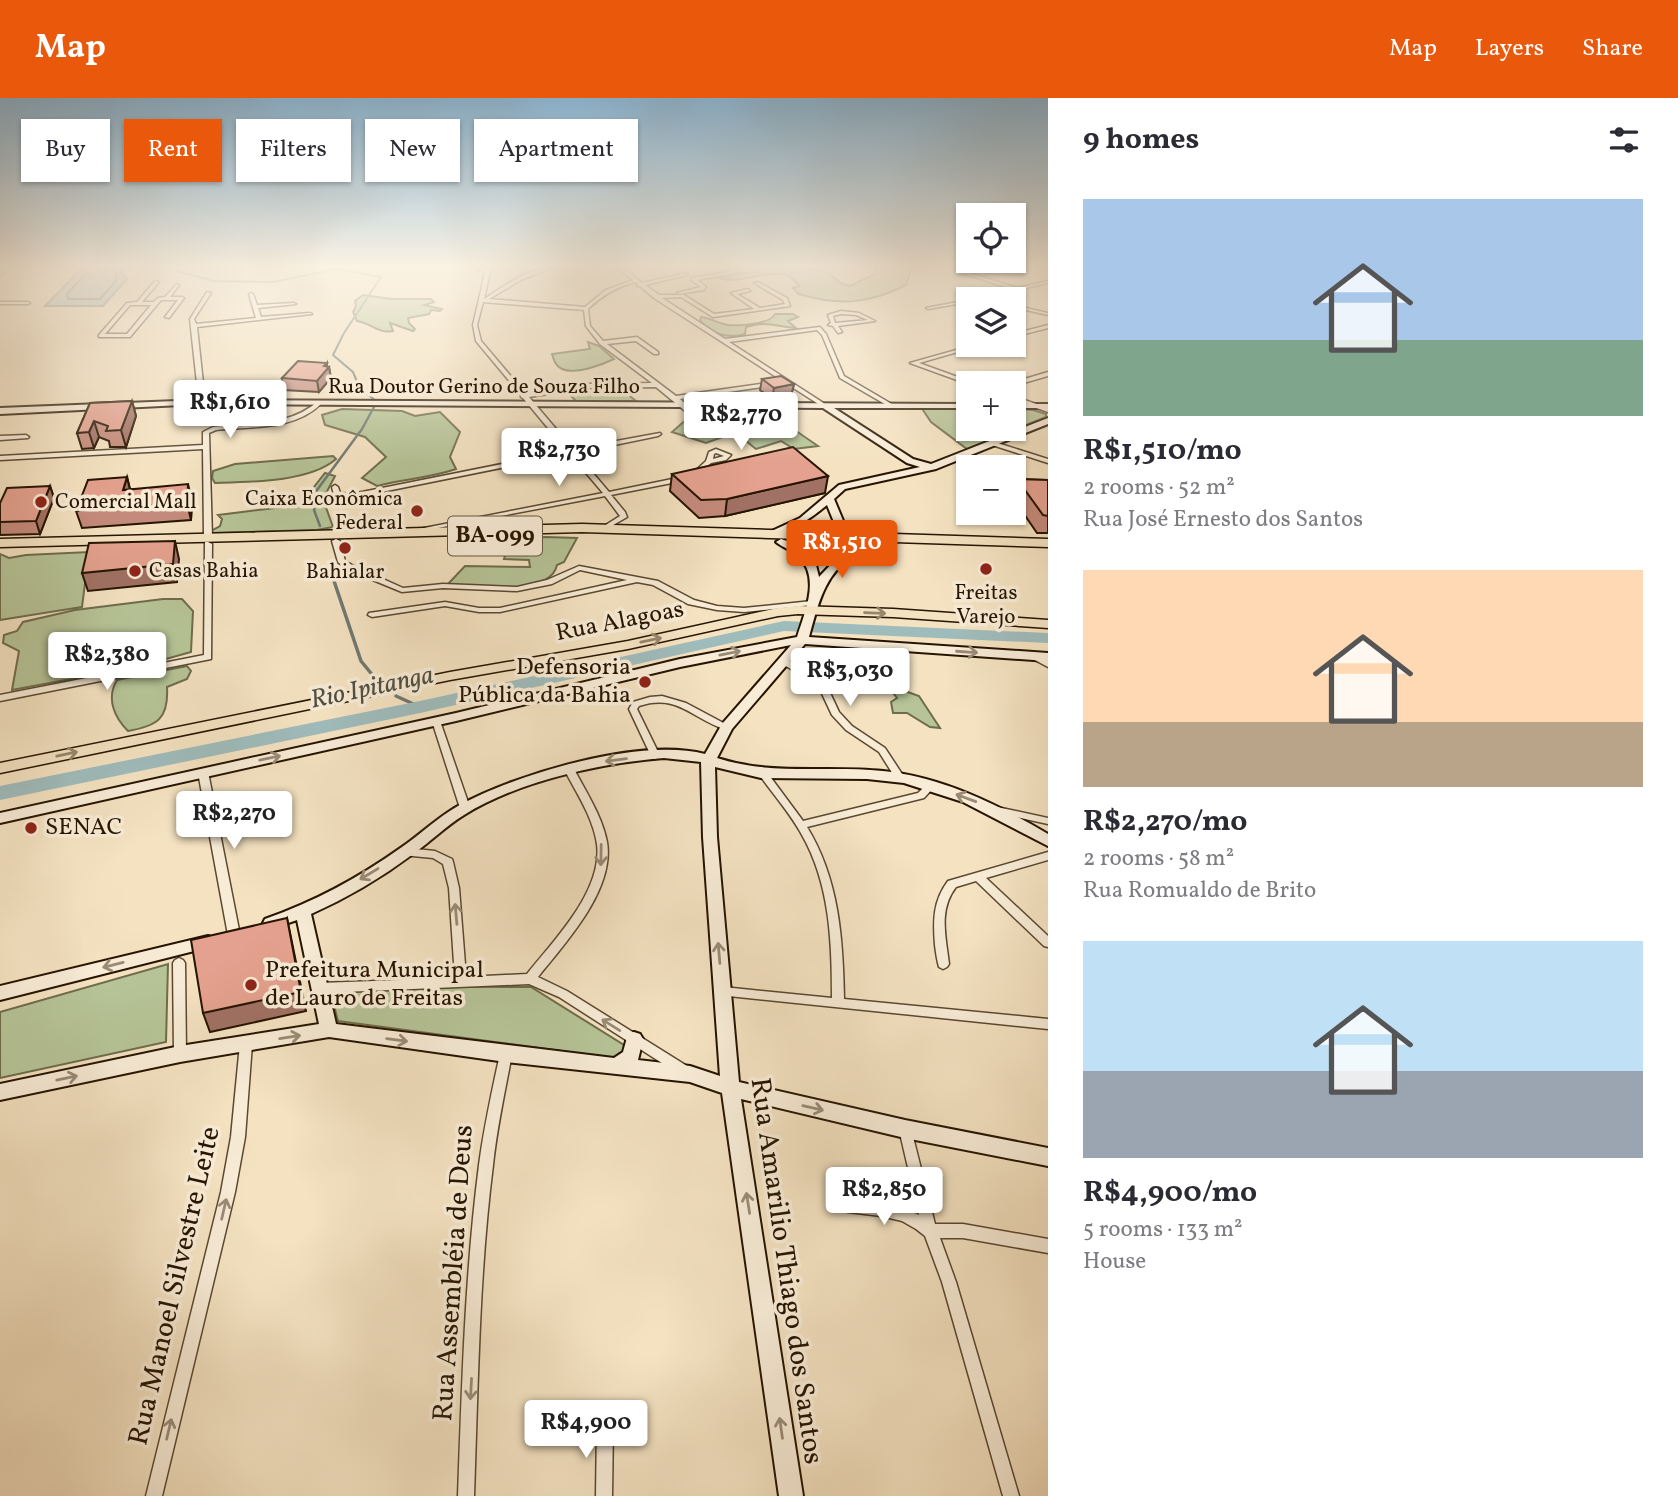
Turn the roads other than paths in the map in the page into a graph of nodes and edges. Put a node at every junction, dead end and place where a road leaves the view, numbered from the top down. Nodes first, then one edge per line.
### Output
1 (105, 332) edge
2 (131, 332) edge
3 (195, 332) edge
4 (477, 332) edge
5 (593, 332) edge
6 (710, 332) edge
7 (785, 332) edge
8 (821, 332) edge
9 (724, 341) junction
10 (602, 343) junction
11 (956, 351) edge
12 (656, 353) dead end
13 (1048, 374) edge
14 (956, 378) edge
15 (1026, 380) edge
16 (788, 382) junction
17 (657, 385) junction
18 (523, 396) junction
19 (202, 402) junction
20 (678, 402) junction
21 (1026, 402) edge
22 (319, 403) junction
23 (530, 405) junction
24 (823, 405) junction
25 (892, 405) junction
26 (956, 406) edge
27 (1026, 406) edge
28 (1045, 407) edge
29 (0, 411) edge
30 (1048, 421) edge
31 (713, 432) dead end
32 (657, 434) dead end
33 (26, 437) dead end
34 (0, 438) edge
35 (991, 443) junction
36 (206, 447) junction
37 (896, 452) junction
38 (573, 453) junction
39 (0, 458) edge
40 (1048, 461) edge
41 (709, 462) junction
42 (933, 467) junction
43 (902, 474) junction
44 (335, 487) dead end
45 (608, 493) junction
46 (829, 498) junction
47 (804, 520) junction
48 (840, 525) junction
49 (603, 529) junction
50 (411, 532) junction
51 (768, 535) junction
52 (208, 540) junction
53 (336, 541) junction
54 (869, 541) junction
55 (781, 542) junction
56 (0, 543) edge
57 (1048, 543) edge
58 (796, 548) junction
59 (0, 550) edge
60 (1048, 550) edge
61 (849, 553) junction
62 (639, 579) junction
63 (816, 591) junction
64 (810, 610) junction
65 (372, 615) dead end
66 (1048, 624) edge
67 (803, 638) junction
68 (1042, 657) edge
69 (783, 662) junction
70 (1048, 665) edge
71 (0, 698) edge
72 (436, 722) junction
73 (727, 727) junction
74 (655, 756) junction
75 (708, 761) junction
76 (0, 768) edge
77 (569, 769) junction
78 (203, 772) junction
79 (763, 773) junction
80 (899, 777) junction
81 (930, 786) junction
82 (466, 808) junction
83 (993, 810) junction
84 (0, 818) edge
85 (1048, 821) edge
86 (800, 825) junction
87 (1048, 841) edge
88 (406, 852) junction
89 (1048, 856) edge
90 (978, 876) junction
91 (303, 913) junction
92 (246, 931) junction
93 (1048, 943) edge
94 (179, 963) dead end
95 (943, 964) dead end
96 (530, 979) junction
97 (461, 982) junction
98 (320, 988) junction
99 (723, 992) junction
100 (0, 993) edge
101 (838, 1002) junction
102 (1048, 1024) edge
103 (329, 1031) junction
104 (634, 1039) junction
105 (246, 1044) junction
106 (180, 1054) junction
107 (506, 1054) junction
108 (617, 1066) junction
109 (690, 1074) junction
110 (730, 1088) junction
111 (0, 1092) edge
112 (905, 1129) junction
113 (1048, 1157) edge
114 (848, 1205) dead end
115 (930, 1231) junction
116 (1048, 1246) edge
117 (605, 1424) dead end
118 (153, 1496) edge
119 (466, 1496) edge
120 (604, 1496) edge
121 (791, 1496) edge
122 (1011, 1496) edge

1 - 2 street
3 - 19 street
4 - 18 street
5 - 10 street
6 - 9 street
7 - 9 street
8 - 25 street
9 - 16 street
10 - 12 street
10 - 17 street
11 - 14 street
13 - 15 street
16 - 20 street
16 - 24 street
17 - 18 street
17 - 20 street
18 - 23 street
19 - 22 main road, Rua Doutor Gerino de Souza Filho
19 - 29 main road, Rua Doutor Gerino de Souza Filho
20 - 23 main road, Rua Doutor Gerino de Souza Filho
20 - 24 main road, Rua Doutor Gerino de Souza Filho
20 - 31 street
21 - 28 street
22 - 23 main road, Rua Doutor Gerino de Souza Filho
22 - 36 street
23 - 38 street
24 - 25 main road, Rua Doutor Gerino de Souza Filho
24 - 37 main road
25 - 26 main road, Rua Doutor Gerino de Souza Filho
27 - 28 main road
30 - 35 main road
32 - 38 street
33 - 34 street
35 - 40 street
35 - 42 main road
36 - 39 street
36 - 52 street
37 - 42 main road
37 - 43 main road
38 - 44 street
38 - 45 street
41 - 41 street
41 - 45 street
42 - 43 main road
43 - 46 main road
45 - 49 street
45 - 50 street
46 - 47 main road
46 - 48 main road
47 - 48 main road
47 - 51 main road
48 - 54 main road
49 - 50 highway, BA-099
49 - 51 highway, BA-099
50 - 52 highway, BA-099
51 - 54 highway, BA-099
52 - 53 highway, BA-099
52 - 56 highway, BA-099
52 - 59 highway, BA-099
52 - 71 street
53 - 55 highway, BA-099
53 - 62 street
54 - 55 highway, BA-099
54 - 57 highway, BA-099
54 - 60 highway, BA-099
54 - 61 main road
55 - 58 main road
58 - 61 main road
58 - 63 main road
61 - 63 main road
62 - 64 street
62 - 65 street
63 - 64 main road
64 -> 66 main road, Rua Alagoas
64 - 67 main road
76 -> 64 main road, Rua Alagoas
67 -> 68 main road
67 - 69 main road
72 -> 67 main road
68 - 70 street
69 - 73 main road
69 - 80 street
78 -> 72 main road
72 - 82 street
73 - 74 street
73 - 75 main road
74 - 75 main road
74 -> 77 main road
75 - 79 main road
99 -> 75 main road, Rua Amarilio Thiago dos Santos
77 - 82 main road
77 -> 96 street
78 - 84 main road
78 - 92 street
79 - 80 main road
79 - 86 street
80 - 81 main road
83 -> 81 main road
81 - 86 street
82 - 88 main road
83 - 85 street
83 - 87 main road
86 - 101 street
88 -> 91 main road
97 -> 88 street
89 - 90 street
90 - 93 street
90 - 95 street
91 - 92 main road
91 - 98 main road
92 -> 100 main road
94 - 106 street
96 - 97 street
104 -> 96 street
97 - 98 street
98 - 103 main road
99 - 101 street
99 - 110 main road, Rua Amarilio Thiago dos Santos
101 - 102 street
105 -> 103 main road
103 -> 107 main road
104 - 108 main road
104 - 109 street
105 - 106 main road
118 -> 105 street, Rua Manoel Silvestre Leite
111 -> 106 main road
107 - 108 main road
107 -> 119 street, Rua Assembléia de Deus
108 - 109 main road
109 - 110 main road
110 -> 112 main road
121 -> 110 main road, Rua Amarilio Thiago dos Santos
112 - 113 main road
112 - 115 street
114 - 115 street
115 - 116 street
115 - 122 street
117 - 120 street

